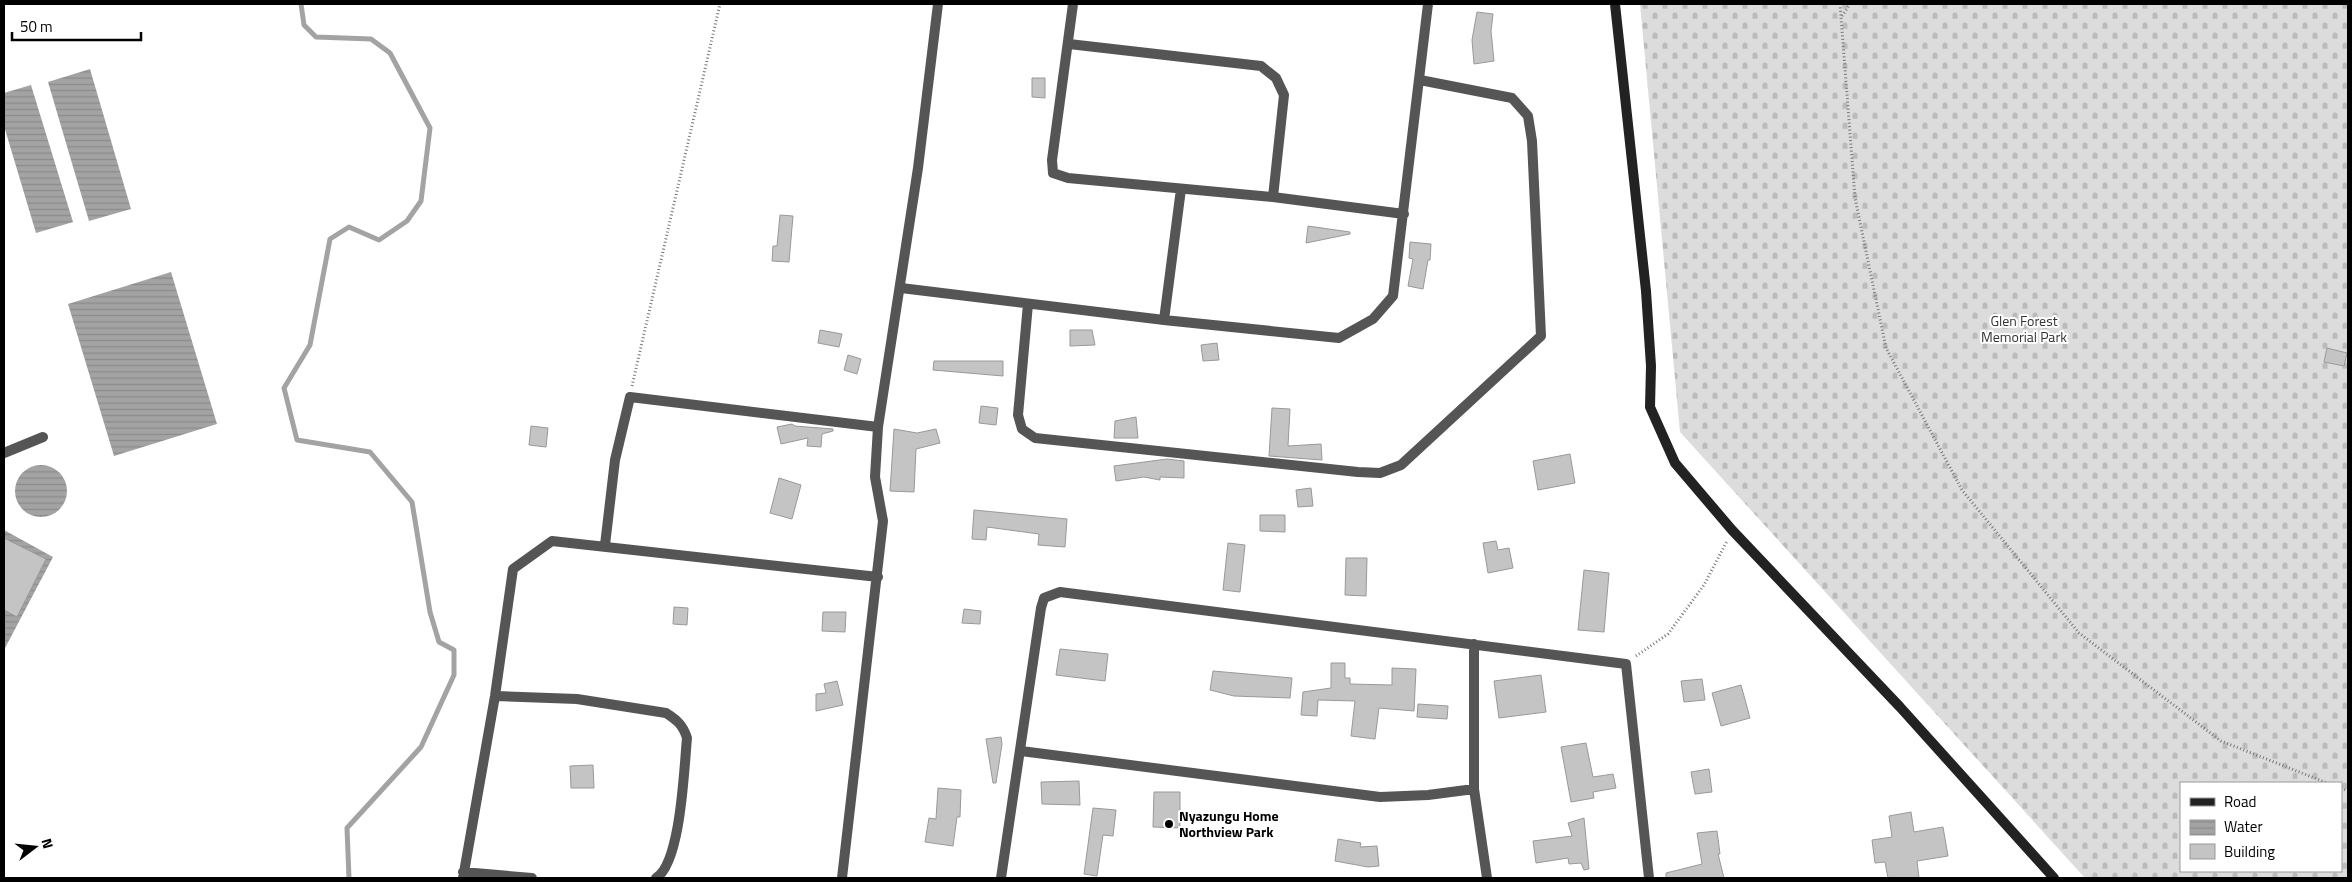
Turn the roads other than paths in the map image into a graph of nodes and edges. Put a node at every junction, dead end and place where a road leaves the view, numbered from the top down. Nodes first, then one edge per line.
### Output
1 (938, 4) edge
2 (1073, 4) edge
3 (1428, 4) edge
4 (1615, 4) edge
5 (1069, 44) junction
6 (1420, 80) junction
7 (1181, 189) junction
8 (1273, 196) junction
9 (1404, 214) junction
10 (901, 288) junction
11 (1028, 304) junction
12 (1164, 320) junction
13 (878, 427) junction
14 (43, 437) dead end
15 (4, 454) edge
16 (605, 546) junction
17 (878, 577) junction
18 (1474, 644) junction
19 (495, 696) junction
20 (1021, 751) junction
21 (1474, 789) junction
22 (463, 875) edge
23 (532, 878) edge
24 (656, 878) edge
25 (842, 878) edge
26 (1001, 878) edge
27 (1486, 878) edge
28 (1649, 878) edge
29 (2054, 878) edge

1 - 10 street
2 - 5 street
3 - 6 street
4 - 29 street
5 - 7 street
5 - 8 street
6 - 9 street
6 - 11 street
7 - 8 street
7 - 12 street
8 - 9 street
9 - 12 street
10 - 11 street
10 - 13 street
11 - 12 street
13 - 16 street
13 - 17 street
14 - 15 street
16 - 17 street
16 - 19 street
17 - 25 street
18 - 20 street
18 - 21 street
18 - 28 street
19 - 22 street
19 - 24 street
20 - 21 street
20 - 26 street
21 - 27 street
22 - 23 street

